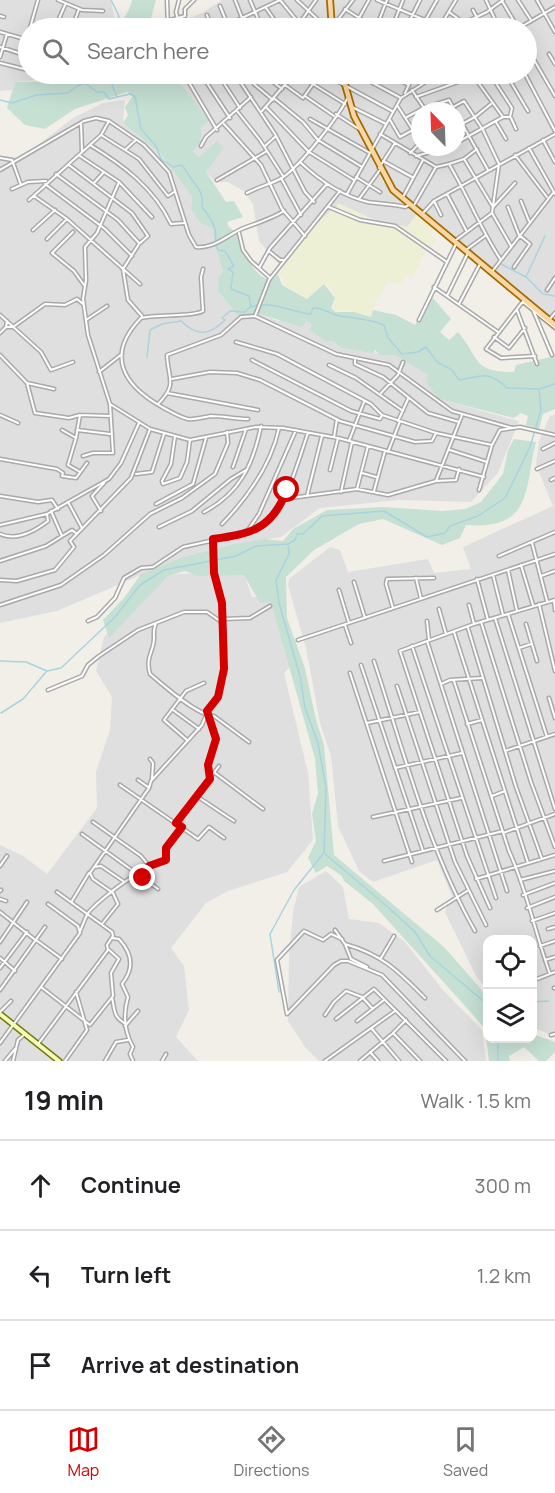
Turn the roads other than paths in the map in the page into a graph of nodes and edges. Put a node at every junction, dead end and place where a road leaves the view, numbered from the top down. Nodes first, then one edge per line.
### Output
1 (38, 0) edge
2 (58, 0) edge
3 (167, 0) edge
4 (179, 0) edge
5 (194, 0) edge
6 (235, 0) edge
7 (250, 0) edge
8 (280, 0) edge
9 (297, 0) edge
10 (316, 0) edge
11 (330, 0) edge
12 (353, 0) edge
13 (369, 0) edge
14 (377, 0) edge
15 (387, 0) edge
16 (404, 0) edge
17 (420, 0) edge
18 (437, 0) edge
19 (456, 0) edge
20 (486, 0) edge
21 (503, 0) edge
22 (518, 0) edge
23 (537, 0) edge
24 (65, 5) junction
25 (386, 5) junction
26 (220, 6) dead end
27 (555, 7) edge
28 (266, 8) junction
29 (79, 9) junction
30 (345, 9) junction
31 (399, 9) junction
32 (474, 10) dead end
33 (490, 10) junction
34 (103, 11) dead end
35 (308, 12) junction
36 (449, 12) junction
37 (544, 13) junction
38 (255, 14) junction
39 (412, 14) junction
40 (207, 15) dead end
41 (477, 16) junction
42 (33, 18) edge
43 (59, 18) edge
44 (76, 18) edge
45 (167, 18) edge
46 (177, 18) edge
47 (180, 18) edge
48 (208, 18) edge
49 (225, 18) edge
50 (242, 18) edge
51 (245, 18) edge
52 (257, 18) edge
53 (273, 18) edge
54 (294, 18) edge
55 (304, 18) edge
56 (317, 18) edge
57 (331, 18) edge
58 (338, 18) edge
59 (359, 18) joint
60 (380, 18) edge
61 (396, 18) edge
62 (410, 18) edge
63 (421, 18) edge
64 (427, 18) edge
65 (445, 18) edge
66 (457, 18) edge
67 (473, 18) edge
68 (494, 18) edge
69 (513, 18) edge
70 (529, 18) edge
71 (536, 18) edge
72 (0, 32) edge
73 (555, 32) edge
74 (7, 34) junction
75 (18, 37) edge
76 (1, 48) edge
77 (18, 53) edge
78 (549, 54) dead end
79 (0, 57) edge
80 (0, 63) edge
81 (555, 64) edge
82 (537, 65) edge
83 (18, 68) edge
84 (190, 84) edge
85 (208, 84) edge
86 (224, 84) edge
87 (242, 84) edge
88 (254, 84) edge
89 (276, 84) edge
90 (313, 84) joint
91 (344, 84) joint
92 (375, 84) edge
93 (421, 84) edge
94 (452, 84) edge
95 (479, 84) edge
96 (496, 84) edge
97 (512, 84) edge
98 (530, 84) edge
99 (409, 85) edge
100 (285, 86) joint
101 (282, 89) junction
102 (411, 90) junction
103 (404, 94) junction
104 (305, 96) junction
105 (555, 96) edge
106 (251, 97) junction
107 (416, 97) junction
108 (401, 98) junction
109 (274, 99) junction
110 (420, 102) edge
111 (465, 102) edge
112 (347, 103) junction
113 (491, 103) junction
114 (397, 105) junction
115 (266, 107) junction
116 (238, 110) junction
117 (262, 111) junction
118 (393, 111) junction
119 (528, 111) dead end
120 (411, 114) edge
121 (335, 115) junction
122 (406, 117) junction
123 (475, 117) junction
124 (503, 117) junction
125 (510, 117) junction
126 (230, 118) junction
127 (310, 119) dead end
128 (389, 119) junction
129 (109, 121) junction
130 (465, 122) edge
131 (496, 122) junction
132 (81, 123) junction
133 (224, 124) junction
134 (386, 124) junction
135 (411, 126) edge
136 (326, 127) junction
137 (465, 129) edge
138 (516, 129) dead end
139 (217, 130) junction
140 (360, 130) junction
141 (483, 130) junction
142 (411, 131) edge
143 (555, 132) edge
144 (380, 134) junction
145 (101, 135) junction
146 (276, 136) junction
147 (470, 137) junction
148 (465, 139) edge
149 (506, 139) dead end
150 (136, 140) junction
151 (318, 140) junction
152 (543, 140) junction
153 (394, 143) junction
154 (90, 146) junction
155 (201, 146) dead end
156 (264, 147) junction
157 (529, 148) junction
158 (477, 149) junction
159 (125, 150) junction
160 (267, 151) junction
161 (82, 152) junction
162 (309, 152) junction
163 (370, 152) junction
164 (410, 153) edge
165 (515, 155) junction
166 (80, 156) junction
167 (416, 156) edge
168 (0, 158) edge
169 (255, 158) junction
170 (464, 159) junction
171 (423, 160) junction
172 (384, 161) junction
173 (12, 162) junction
174 (300, 162) junction
175 (555, 162) edge
176 (449, 164) junction
177 (499, 164) junction
178 (69, 165) junction
179 (362, 167) junction
180 (435, 167) junction
181 (294, 168) junction
182 (379, 169) junction
183 (0, 170) edge
184 (488, 170) junction
185 (104, 172) junction
186 (56, 174) junction
187 (282, 177) junction
188 (413, 178) junction
189 (474, 178) junction
190 (50, 179) junction
191 (355, 179) junction
192 (217, 180) dead end
193 (118, 182) junction
194 (271, 182) junction
195 (94, 183) junction
196 (515, 183) dead end
197 (21, 184) junction
198 (45, 184) junction
199 (327, 184) junction
200 (368, 185) junction
201 (461, 185) junction
202 (12, 189) dead end
203 (340, 191) junction
204 (174, 192) junction
205 (380, 192) dead end
206 (247, 193) dead end
207 (554, 193) edge
208 (347, 194) junction
209 (447, 194) junction
210 (34, 196) junction
211 (547, 197) junction
212 (113, 198) junction
213 (359, 199) junction
214 (402, 199) junction
215 (29, 200) dead end
216 (434, 201) junction
217 (521, 201) dead end
218 (314, 202) junction
219 (410, 206) junction
220 (329, 207) junction
221 (493, 207) junction
222 (508, 207) dead end
223 (55, 210) junction
224 (284, 211) junction
225 (106, 212) junction
226 (492, 213) junction
227 (301, 215) junction
228 (421, 215) junction
229 (441, 215) dead end
230 (152, 216) dead end
231 (67, 219) junction
232 (529, 221) junction
233 (185, 222) junction
234 (293, 224) junction
235 (479, 224) junction
236 (100, 226) junction
237 (33, 230) dead end
238 (466, 230) junction
239 (73, 232) dead end
240 (238, 232) junction
241 (519, 235) junction
242 (305, 236) junction
243 (485, 236) junction
244 (46, 239) dead end
245 (90, 241) junction
246 (455, 243) junction
247 (139, 244) junction
248 (511, 246) junction
249 (270, 252) junction
250 (466, 252) junction
251 (132, 256) junction
252 (501, 260) junction
253 (285, 261) junction
254 (447, 261) junction
255 (480, 264) junction
256 (514, 267) dead end
257 (259, 268) junction
258 (123, 269) junction
259 (203, 270) dead end
260 (491, 273) junction
261 (270, 278) junction
262 (555, 278) edge
263 (140, 284) dead end
264 (84, 285) junction
265 (434, 287) junction
266 (548, 290) dead end
267 (447, 296) junction
268 (524, 301) junction
269 (84, 305) junction
270 (459, 305) junction
271 (106, 306) dead end
272 (517, 310) junction
273 (533, 310) junction
274 (555, 313) edge
275 (0, 315) edge
276 (255, 316) junction
277 (143, 317) junction
278 (86, 320) junction
279 (419, 320) dead end
280 (549, 320) junction
281 (7, 321) junction
282 (6, 327) junction
283 (13, 327) junction
284 (555, 327) edge
285 (525, 328) junction
286 (0, 333) edge
287 (499, 333) junction
288 (494, 337) junction
289 (236, 342) dead end
290 (123, 354) junction
291 (0, 355) edge
292 (552, 355) dead end
293 (535, 356) junction
294 (355, 359) junction
295 (252, 360) dead end
296 (73, 362) dead end
297 (403, 362) dead end
298 (537, 364) dead end
299 (329, 365) dead end
300 (400, 371) junction
301 (99, 372) junction
302 (172, 379) junction
303 (390, 382) junction
304 (27, 383) junction
305 (54, 390) dead end
306 (167, 393) junction
307 (381, 394) junction
308 (409, 398) junction
309 (364, 401) junction
310 (110, 404) junction
311 (158, 404) junction
312 (258, 410) dead end
313 (403, 411) junction
314 (359, 414) junction
315 (0, 415) edge
316 (80, 415) junction
317 (382, 415) junction
318 (462, 415) junction
319 (110, 416) junction
320 (248, 419) dead end
321 (337, 419) junction
322 (399, 421) junction
323 (459, 422) junction
324 (18, 423) dead end
325 (139, 423) junction
326 (354, 425) junction
327 (261, 426) junction
328 (279, 428) junction
329 (512, 428) junction
330 (150, 429) junction
331 (246, 429) junction
332 (62, 430) dead end
333 (77, 430) junction
334 (296, 430) junction
335 (227, 432) junction
336 (308, 433) junction
337 (436, 433) junction
338 (164, 434) junction
339 (111, 435) junction
340 (555, 435) edge
341 (175, 436) junction
342 (322, 436) junction
343 (336, 437) junction
344 (394, 437) junction
345 (76, 438) junction
346 (206, 438) junction
347 (454, 438) junction
348 (190, 440) junction
349 (351, 441) junction
350 (555, 443) edge
351 (492, 445) junction
352 (368, 446) junction
353 (543, 449) dead end
354 (450, 450) junction
355 (386, 452) junction
356 (83, 456) dead end
357 (0, 459) edge
358 (555, 460) edge
359 (488, 462) junction
360 (87, 463) dead end
361 (443, 464) junction
362 (233, 466) dead end
363 (459, 469) junction
364 (537, 469) dead end
365 (246, 470) junction
366 (330, 470) dead end
367 (81, 472) junction
368 (134, 473) junction
369 (362, 473) junction
370 (376, 477) junction
371 (484, 477) junction
372 (555, 478) edge
373 (551, 480) dead end
374 (436, 481) junction
375 (104, 483) junction
376 (357, 489) junction
377 (479, 490) dead end
378 (374, 491) junction
379 (340, 492) junction
380 (0, 496) edge
381 (307, 496) junction
382 (284, 499) junction
383 (68, 501) junction
384 (156, 504) dead end
385 (58, 508) junction
386 (51, 511) junction
387 (101, 511) junction
388 (204, 512) dead end
389 (47, 514) junction
390 (222, 524) dead end
391 (0, 525) edge
392 (159, 527) dead end
393 (82, 528) junction
394 (248, 530) junction
395 (555, 532) edge
396 (0, 534) edge
397 (77, 534) junction
398 (62, 536) junction
399 (213, 539) junction
400 (532, 543) junction
401 (555, 554) edge
402 (499, 556) dead end
403 (537, 560) junction
404 (0, 561) edge
405 (522, 565) junction
406 (508, 570) junction
407 (555, 571) edge
408 (493, 575) junction
409 (540, 576) junction
410 (416, 578) junction
411 (434, 578) dead end
412 (477, 579) junction
413 (0, 580) edge
414 (354, 582) dead end
415 (339, 590) dead end
416 (421, 599) junction
417 (555, 600) edge
418 (547, 602) junction
419 (539, 604) junction
420 (0, 605) edge
421 (469, 605) dead end
422 (270, 606) dead end
423 (533, 606) junction
424 (393, 608) junction
425 (439, 609) dead end
426 (555, 610) edge
427 (517, 611) junction
428 (508, 614) junction
429 (503, 615) junction
430 (364, 618) junction
431 (495, 618) junction
432 (488, 620) junction
433 (88, 621) dead end
434 (223, 621) junction
435 (427, 621) dead end
436 (481, 622) junction
437 (156, 623) junction
438 (349, 623) junction
439 (474, 624) junction
440 (526, 624) dead end
441 (345, 625) junction
442 (468, 628) junction
443 (454, 632) junction
444 (446, 634) junction
445 (298, 640) dead end
446 (428, 640) junction
447 (351, 643) dead end
448 (532, 644) junction
449 (412, 646) junction
450 (519, 648) junction
451 (374, 661) dead end
452 (537, 662) dead end
453 (362, 665) dead end
454 (555, 671) edge
455 (350, 673) dead end
456 (482, 678) junction
457 (469, 679) junction
458 (454, 681) junction
459 (204, 683) dead end
460 (441, 684) junction
461 (397, 686) dead end
462 (48, 690) dead end
463 (182, 698) junction
464 (549, 698) dead end
465 (173, 710) junction
466 (420, 712) junction
467 (407, 715) junction
468 (208, 716) junction
469 (393, 718) junction
470 (555, 718) edge
471 (482, 719) junction
472 (381, 721) junction
473 (367, 723) junction
474 (467, 724) junction
475 (199, 729) junction
476 (555, 734) edge
477 (547, 737) junction
478 (188, 740) junction
479 (532, 741) junction
480 (249, 742) dead end
481 (519, 746) junction
482 (505, 751) junction
483 (462, 753) junction
484 (448, 756) junction
485 (150, 759) dead end
486 (435, 759) junction
487 (422, 762) junction
488 (219, 766) dead end
489 (409, 766) junction
490 (395, 768) junction
491 (214, 773) junction
492 (210, 779) junction
493 (138, 780) dead end
494 (152, 780) junction
495 (120, 785) dead end
496 (149, 788) junction
497 (505, 791) junction
498 (492, 796) junction
499 (198, 797) junction
500 (461, 798) junction
501 (140, 801) junction
502 (448, 801) junction
503 (436, 804) junction
504 (423, 807) junction
505 (263, 809) dead end
506 (555, 809) edge
507 (409, 810) junction
508 (396, 814) junction
509 (555, 814) edge
510 (374, 817) dead end
511 (544, 817) junction
512 (234, 821) dead end
513 (93, 822) dead end
514 (176, 823) junction
515 (529, 823) junction
516 (182, 827) junction
517 (516, 828) junction
518 (503, 832) junction
519 (82, 834) dead end
520 (489, 835) junction
521 (113, 837) junction
522 (224, 838) dead end
523 (475, 838) junction
524 (462, 842) junction
525 (449, 846) junction
526 (555, 847) edge
527 (436, 849) junction
528 (104, 850) junction
529 (423, 851) junction
530 (410, 854) junction
531 (555, 855) edge
532 (8, 856) dead end
533 (542, 859) junction
534 (384, 861) dead end
535 (412, 862) dead end
536 (528, 863) junction
537 (0, 866) edge
538 (149, 866) junction
539 (517, 866) junction
540 (94, 867) junction
541 (132, 870) junction
542 (500, 870) junction
543 (555, 871) edge
544 (90, 873) junction
545 (138, 875) junction
546 (487, 876) junction
547 (131, 877) junction
548 (143, 878) junction
549 (476, 879) junction
550 (520, 880) junction
551 (123, 881) junction
552 (555, 883) edge
553 (158, 889) dead end
554 (467, 891) junction
555 (507, 891) dead end
556 (57, 892) dead end
557 (113, 893) junction
558 (523, 895) junction
559 (555, 897) edge
560 (455, 898) junction
561 (496, 898) dead end
562 (0, 899) edge
563 (6, 901) dead end
564 (72, 901) junction
565 (27, 902) dead end
566 (48, 904) dead end
567 (490, 908) dead end
568 (527, 908) junction
569 (437, 910) dead end
570 (88, 913) junction
571 (555, 913) edge
572 (1, 914) edge
573 (532, 921) junction
574 (15, 922) junction
575 (102, 924) junction
576 (486, 925) dead end
577 (45, 927) dead end
578 (555, 927) edge
579 (548, 929) dead end
580 (335, 930) dead end
581 (80, 931) junction
582 (475, 931) dead end
583 (27, 932) junction
584 (394, 936) dead end
585 (112, 938) junction
586 (35, 939) junction
587 (342, 939) junction
588 (555, 941) edge
589 (0, 942) edge
590 (345, 944) junction
591 (540, 946) junction
592 (108, 949) junction
593 (555, 957) edge
594 (0, 958) edge
595 (381, 958) junction
596 (62, 959) junction
597 (545, 960) junction
598 (4, 962) junction
599 (367, 967) junction
600 (0, 968) edge
601 (15, 971) junction
602 (555, 972) edge
603 (550, 974) junction
604 (537, 979) edge
605 (41, 987) junction
606 (0, 990) edge
607 (76, 992) junction
608 (112, 998) junction
609 (362, 998) junction
610 (425, 998) dead end
611 (384, 1000) junction
612 (11, 1001) dead end
613 (65, 1007) junction
614 (373, 1009) junction
615 (138, 1011) dead end
616 (395, 1011) junction
617 (0, 1014) edge
618 (325, 1015) dead end
619 (336, 1019) dead end
620 (406, 1020) junction
621 (357, 1021) dead end
622 (85, 1022) junction
623 (14, 1025) junction
624 (125, 1026) junction
625 (372, 1029) junction
626 (393, 1033) junction
627 (25, 1034) junction
628 (128, 1040) junction
629 (383, 1041) junction
630 (0, 1043) edge
631 (38, 1044) junction
632 (15, 1049) junction
633 (370, 1051) junction
634 (166, 1054) dead end
635 (5, 1061) edge
636 (13, 1061) edge
637 (59, 1061) edge
638 (65, 1061) edge
639 (105, 1061) edge
640 (133, 1061) edge
641 (162, 1061) edge
642 (325, 1061) edge
643 (360, 1061) edge
644 (378, 1061) edge
645 (399, 1061) edge
646 (420, 1061) edge
647 (446, 1061) edge
648 (465, 1061) edge

1 - 42 street
2 - 24 street
3 - 45 street
4 - 46 street
5 - 47 street
6 - 50 street
7 - 38 street
8 - 28 street
8 - 54 street
9 - 35 street
10 - 35 street
11 - 57 main road
12 - 30 street
13 - 59 street
14 - 25 street
15 - 25 street
16 - 31 street
17 - 39 street
18 - 64 street
19 - 36 street
20 - 33 street
21 - 33 street
21 - 69 street
22 - 70 street
23 - 37 street
24 - 29 street
24 - 43 street
25 - 31 street
25 - 60 street
26 - 49 street
27 - 37 street
28 - 38 street
28 - 53 street
29 - 34 street
29 - 44 street
30 - 58 street
30 - 59 street
31 - 39 street
31 - 61 street
32 - 41 street
33 - 41 street
33 - 68 street
35 - 55 street
35 - 56 street
36 - 65 street
36 - 66 street
37 - 71 street
37 - 73 street
38 - 51 street
38 - 52 street
39 - 62 street
39 - 63 street
40 - 48 street
41 - 67 street
72 - 74 street
74 - 75 street
74 - 76 street
76 - 77 street
76 - 79 street
78 - 81 street
80 - 83 street
82 - 105 street
84 - 139 street
85 - 126 street
86 - 116 street
87 - 106 street
88 - 109 street
89 - 101 street
90 - 104 street
90 - 112 street
91 - 112 main road
91 - 118 street
92 - 108 street
93 - 102 street
94 - 107 street
95 - 113 street
96 - 125 street
97 - 119 street
98 - 143 street
99 - 103 street
100 - 101 street
100 - 104 street
101 - 109 street
102 - 103 street
102 - 107 street
103 - 108 street
104 - 121 street
106 - 116 street
106 - 117 street
107 - 110 street
108 - 114 street
109 - 115 street
109 - 151 street
111 - 123 street
112 - 121 street
112 - 134 street
112 - 140 main road
113 - 123 street
113 - 124 street
114 - 118 street
114 - 122 street
115 - 117 street
115 - 162 street
116 - 126 street
116 - 156 street
117 - 146 street
118 - 128 street
120 - 122 street
121 - 136 street
121 - 140 street
122 - 135 street
123 - 130 street
123 - 141 street
124 - 125 street
124 - 131 street
125 - 138 street
126 - 133 street
127 - 136 street
128 - 134 street
128 - 142 street
129 - 132 street
129 - 145 street
129 - 150 street
131 - 141 street
131 - 149 street
132 - 161 street
132 - 173 street
133 - 139 street
133 - 169 street
134 - 144 street
136 - 151 street
136 - 163 street
137 - 147 street
139 - 155 street
140 - 163 main road
141 - 147 street
141 - 177 street
143 - 152 street
144 - 153 street
144 - 163 street
145 - 154 street
145 - 159 street
146 - 156 street
146 - 181 street
147 - 148 street
147 - 158 street
150 - 159 street
150 - 204 street
151 - 162 street
151 - 179 street
152 - 157 street
152 - 175 street
153 - 164 street
153 - 172 street
154 - 161 street
154 - 233 street
156 - 160 street
157 - 165 street
157 - 207 street
158 - 170 street
158 - 184 street
159 - 204 street
160 - 169 street
160 - 187 street
161 - 166 street
162 - 174 street
162 - 191 street
163 - 179 street
163 - 182 main road
165 - 177 street
165 - 211 street
166 - 178 street
166 - 185 street
167 - 171 street
168 - 173 street
169 - 192 street
169 - 194 street
170 - 176 street
170 - 189 street
171 - 180 street
171 - 188 street
172 - 182 street
172 - 188 street
173 - 183 street
173 - 197 street
174 - 181 street
174 - 199 street
176 - 180 street
176 - 201 street
177 - 184 street
177 - 221 street
178 - 186 street
178 - 195 street
179 - 191 street
180 - 219 street
181 - 187 street
181 - 218 street
182 - 200 street
182 - 214 main road
184 - 189 street
185 - 193 street
185 - 195 street
186 - 190 street
186 - 225 street
187 - 194 street
187 - 227 street
188 - 214 street
189 - 201 street
189 - 221 street
190 - 197 street
190 - 198 street
191 - 200 street
191 - 208 street
193 - 212 street
193 - 230 street
194 - 206 street
194 - 224 street
195 - 212 street
196 - 221 street
197 - 202 street
198 - 210 street
198 - 236 street
199 - 203 street
199 - 218 street
200 - 205 street
200 - 213 street
201 - 209 street
201 - 235 street
203 - 208 street
203 - 220 street
204 - 233 street
207 - 211 street
208 - 213 street
209 - 216 street
209 - 238 street
210 - 215 street
210 - 223 street
211 - 232 street
212 - 225 street
212 - 247 street
213 - 219 street
214 - 219 main road
216 - 228 street
216 - 229 street
217 - 232 street
218 - 227 street
219 - 228 main road
220 - 242 street
220 - 254 street
221 - 226 street
222 - 241 street
223 - 231 street
223 - 237 street
224 - 234 street
224 - 240 street
225 - 236 street
225 - 247 street
226 - 235 street
226 - 248 street
227 - 234 street
228 - 246 main road
231 - 244 street
231 - 245 street
232 - 241 street
233 - 240 street
234 - 242 street
234 - 249 street
235 - 238 street
235 - 243 street
236 - 245 street
236 - 251 street
238 - 246 street
239 - 264 street
240 - 257 street
241 - 248 street
241 - 256 street
242 - 253 street
243 - 250 street
243 - 252 street
245 - 258 street
245 - 264 street
246 - 250 main road
246 - 254 street
247 - 251 street
248 - 252 street
249 - 253 street
249 - 257 street
250 - 255 main road
250 - 267 street
251 - 258 street
252 - 260 street
253 - 261 street
254 - 265 street
255 - 260 main road
255 - 270 street
257 - 261 street
258 - 263 street
258 - 277 street
259 - 277 street
260 - 268 main road
261 - 276 street
262 - 266 street
264 - 269 street
265 - 267 street
265 - 279 street
267 - 270 street
268 - 272 street
268 - 273 street
268 - 280 main road
269 - 278 street
269 - 283 street
270 - 287 street
271 - 278 street
272 - 285 street
272 - 287 street
273 - 284 street
273 - 292 street
274 - 280 street
275 - 281 street
276 - 294 street
276 - 302 street
277 - 290 street
278 - 301 street
280 - 284 main road
281 - 282 street
281 - 283 street
282 - 283 street
282 - 286 street
283 - 296 street
285 - 288 street
285 - 293 street
287 - 288 street
288 - 293 street
289 - 309 street
290 - 301 street
290 - 311 street
291 - 304 street
293 - 298 street
294 - 300 street
294 - 303 street
295 - 314 street
297 - 300 street
299 - 307 street
300 - 303 street
300 - 318 street
301 - 310 street
302 - 306 street
302 - 321 street
303 - 307 street
303 - 308 street
304 - 305 street
304 - 316 street
306 - 311 street
306 - 312 street
307 - 313 street
308 - 313 street
308 - 323 street
309 - 314 street
309 - 317 street
310 - 319 street
310 - 325 street
311 - 320 street
313 - 322 street
314 - 317 street
314 - 326 street
315 - 324 street
316 - 319 street
316 - 333 street
317 - 322 street
318 - 323 street
318 - 329 street
319 - 339 street
321 - 326 street
321 - 343 street
322 - 337 street
322 - 344 street
323 - 347 street
325 - 330 street
325 - 375 street
326 - 344 street
326 - 349 street
327 - 328 street
327 - 331 street
327 - 365 street
328 - 334 street
328 - 390 street
329 - 340 street
329 - 351 street
330 - 338 street
330 - 368 street
331 - 335 street
331 - 362 street
332 - 345 street
333 - 339 street
333 - 345 street
334 - 336 street
334 - 394 street
335 - 346 street
335 - 420 street
336 - 342 street
336 - 382 street
337 - 344 street
337 - 347 street
338 - 341 street
338 - 368 street
339 - 356 street
341 - 348 street
341 - 348 street
342 - 343 street
342 - 381 street
343 - 349 street
343 - 366 street
344 - 355 street
345 - 367 street
346 - 348 street
346 - 384 street
347 - 351 street
347 - 354 street
349 - 352 street
349 - 379 street
350 - 353 street
351 - 359 street
352 - 355 street
352 - 369 street
354 - 359 street
354 - 361 street
355 - 361 street
355 - 370 street
357 - 367 street
358 - 364 street
359 - 371 street
360 - 367 street
361 - 363 street
361 - 374 street
363 - 371 street
363 - 374 street
365 - 388 street
365 - 392 street
368 - 387 street
369 - 370 street
369 - 376 street
370 - 378 street
371 - 377 street
372 - 373 street
374 - 378 street
375 - 383 street
375 - 387 street
376 - 378 street
376 - 379 street
379 - 381 street
380 - 385 street
381 - 382 street
382 - 394 street
383 - 385 street
383 - 393 street
385 - 386 street
386 - 389 street
386 - 398 street
387 - 393 street
389 - 391 street
389 - 396 street
393 - 397 street
394 - 399 street
395 - 400 street
397 - 398 street
397 - 413 street
398 - 404 street
399 - 433 street
399 - 434 street
400 - 402 street
400 - 403 street
401 - 403 street
403 - 405 street
403 - 409 street
405 - 406 street
405 - 423 street
406 - 408 street
406 - 427 street
407 - 409 street
408 - 412 street
408 - 429 street
409 - 418 street
410 - 411 street
410 - 416 street
410 - 424 street
412 - 416 street
412 - 432 street
414 - 430 street
415 - 438 street
416 - 424 street
417 - 418 street
417 - 426 street
418 - 419 street
419 - 423 street
419 - 454 street
421 - 439 street
422 - 434 street
423 - 427 street
424 - 430 street
425 - 444 street
427 - 428 street
428 - 429 street
428 - 450 street
429 - 431 street
430 - 438 street
431 - 432 street
431 - 479 street
432 - 436 street
434 - 437 street
434 - 468 street
435 - 446 street
436 - 439 street
436 - 481 street
437 - 462 street
437 - 463 street
438 - 441 street
439 - 442 street
440 - 448 street
441 - 445 street
441 - 447 street
442 - 443 street
442 - 456 street
443 - 444 street
443 - 457 street
444 - 446 street
446 - 449 street
446 - 460 street
448 - 450 street
448 - 452 street
449 - 466 street
449 - 484 street
450 - 477 street
451 - 469 street
453 - 472 street
455 - 473 street
456 - 457 street
456 - 482 street
457 - 458 street
457 - 471 street
458 - 460 street
458 - 474 street
459 - 463 street
460 - 483 street
461 - 467 street
463 - 465 street
463 - 468 street
464 - 470 street
465 - 475 street
465 - 478 street
466 - 467 street
466 - 486 street
467 - 469 street
467 - 487 street
468 - 475 street
468 - 480 street
468 - 492 street
469 - 472 street
469 - 489 street
471 - 474 street
471 - 497 street
472 - 473 street
472 - 490 street
473 - 508 street
474 - 498 street
475 - 478 street
476 - 477 street
477 - 479 street
478 - 494 street
479 - 481 street
479 - 506 street
481 - 482 street
481 - 511 street
482 - 515 street
483 - 484 street
483 - 520 street
484 - 486 street
484 - 500 street
485 - 494 street
486 - 487 street
486 - 502 street
487 - 489 street
487 - 503 street
488 - 491 street
489 - 490 street
489 - 504 street
490 - 507 street
491 - 492 street
491 - 505 street
492 - 499 street
493 - 496 street
494 - 496 street
495 - 501 street
496 - 501 street
497 - 498 street
497 - 517 street
498 - 518 street
499 - 512 street
499 - 514 street
500 - 502 street
500 - 523 street
501 - 514 street
501 - 521 street
502 - 503 street
502 - 524 street
503 - 504 street
503 - 525 street
504 - 507 street
504 - 527 street
507 - 508 street
507 - 529 street
508 - 510 street
508 - 530 street
509 - 511 street
511 - 515 street
511 - 526 street
513 - 521 street
514 - 516 street
515 - 517 street
515 - 533 street
516 - 522 street
516 - 538 street
517 - 518 street
517 - 536 street
518 - 520 street
518 - 539 street
519 - 528 street
520 - 523 street
520 - 542 street
521 - 528 street
521 - 538 street
523 - 524 street
523 - 546 street
524 - 525 street
524 - 549 street
525 - 527 street
525 - 554 street
527 - 529 street
527 - 560 street
528 - 540 street
528 - 541 street
529 - 530 street
530 - 534 street
530 - 535 street
531 - 533 street
532 - 537 street
533 - 536 street
536 - 539 street
538 - 548 street
539 - 542 street
539 - 550 street
540 - 544 street
540 - 551 street
541 - 545 street
541 - 547 street
542 - 546 street
542 - 555 street
543 - 550 street
544 - 557 street
544 - 564 street
545 - 547 street
545 - 548 street
546 - 549 street
546 - 561 street
547 - 551 street
548 - 553 street
549 - 567 street
550 - 558 street
551 - 557 street
552 - 558 street
554 - 560 street
554 - 576 street
556 - 564 street
557 - 570 street
557 - 575 street
558 - 568 street
559 - 568 street
560 - 569 street
560 - 582 street
562 - 563 street
564 - 570 street
565 - 574 street
566 - 581 street
568 - 573 street
570 - 575 street
570 - 581 street
571 - 573 street
572 - 574 street
573 - 591 street
574 - 583 street
574 - 589 street
575 - 585 street
577 - 586 street
578 - 579 street
580 - 587 street
581 - 596 street
583 - 586 street
583 - 598 street
584 - 595 street
585 - 592 street
585 - 624 street
586 - 596 street
586 - 601 street
587 - 590 street
587 - 599 street
588 - 591 street
590 - 595 street
590 - 599 street
591 - 597 street
592 - 607 street
592 - 608 street
593 - 597 street
594 - 598 street
595 - 610 street
596 - 605 street
597 - 603 street
598 - 600 street
598 - 601 street
599 - 648 street
601 - 606 street
602 - 603 street
603 - 604 street
605 - 613 street
605 - 623 street
607 - 613 street
607 - 622 street
608 - 622 street
608 - 624 street
609 - 611 street
609 - 614 street
609 - 618 street
609 - 619 street
611 - 614 street
611 - 616 street
612 - 617 street
613 - 622 street
613 - 631 street
614 - 621 street
615 - 624 street
616 - 620 street
616 - 625 street
617 - 623 street
620 - 626 street
620 - 647 street
622 - 638 street
623 - 627 street
623 - 630 street
624 - 628 street
625 - 629 street
625 - 642 street
626 - 629 street
626 - 646 street
627 - 631 street
627 - 632 street
628 - 639 street
628 - 640 street
629 - 633 street
629 - 645 street
631 - 637 street
632 - 635 street
632 - 636 street
633 - 643 street
633 - 644 street
634 - 641 street

